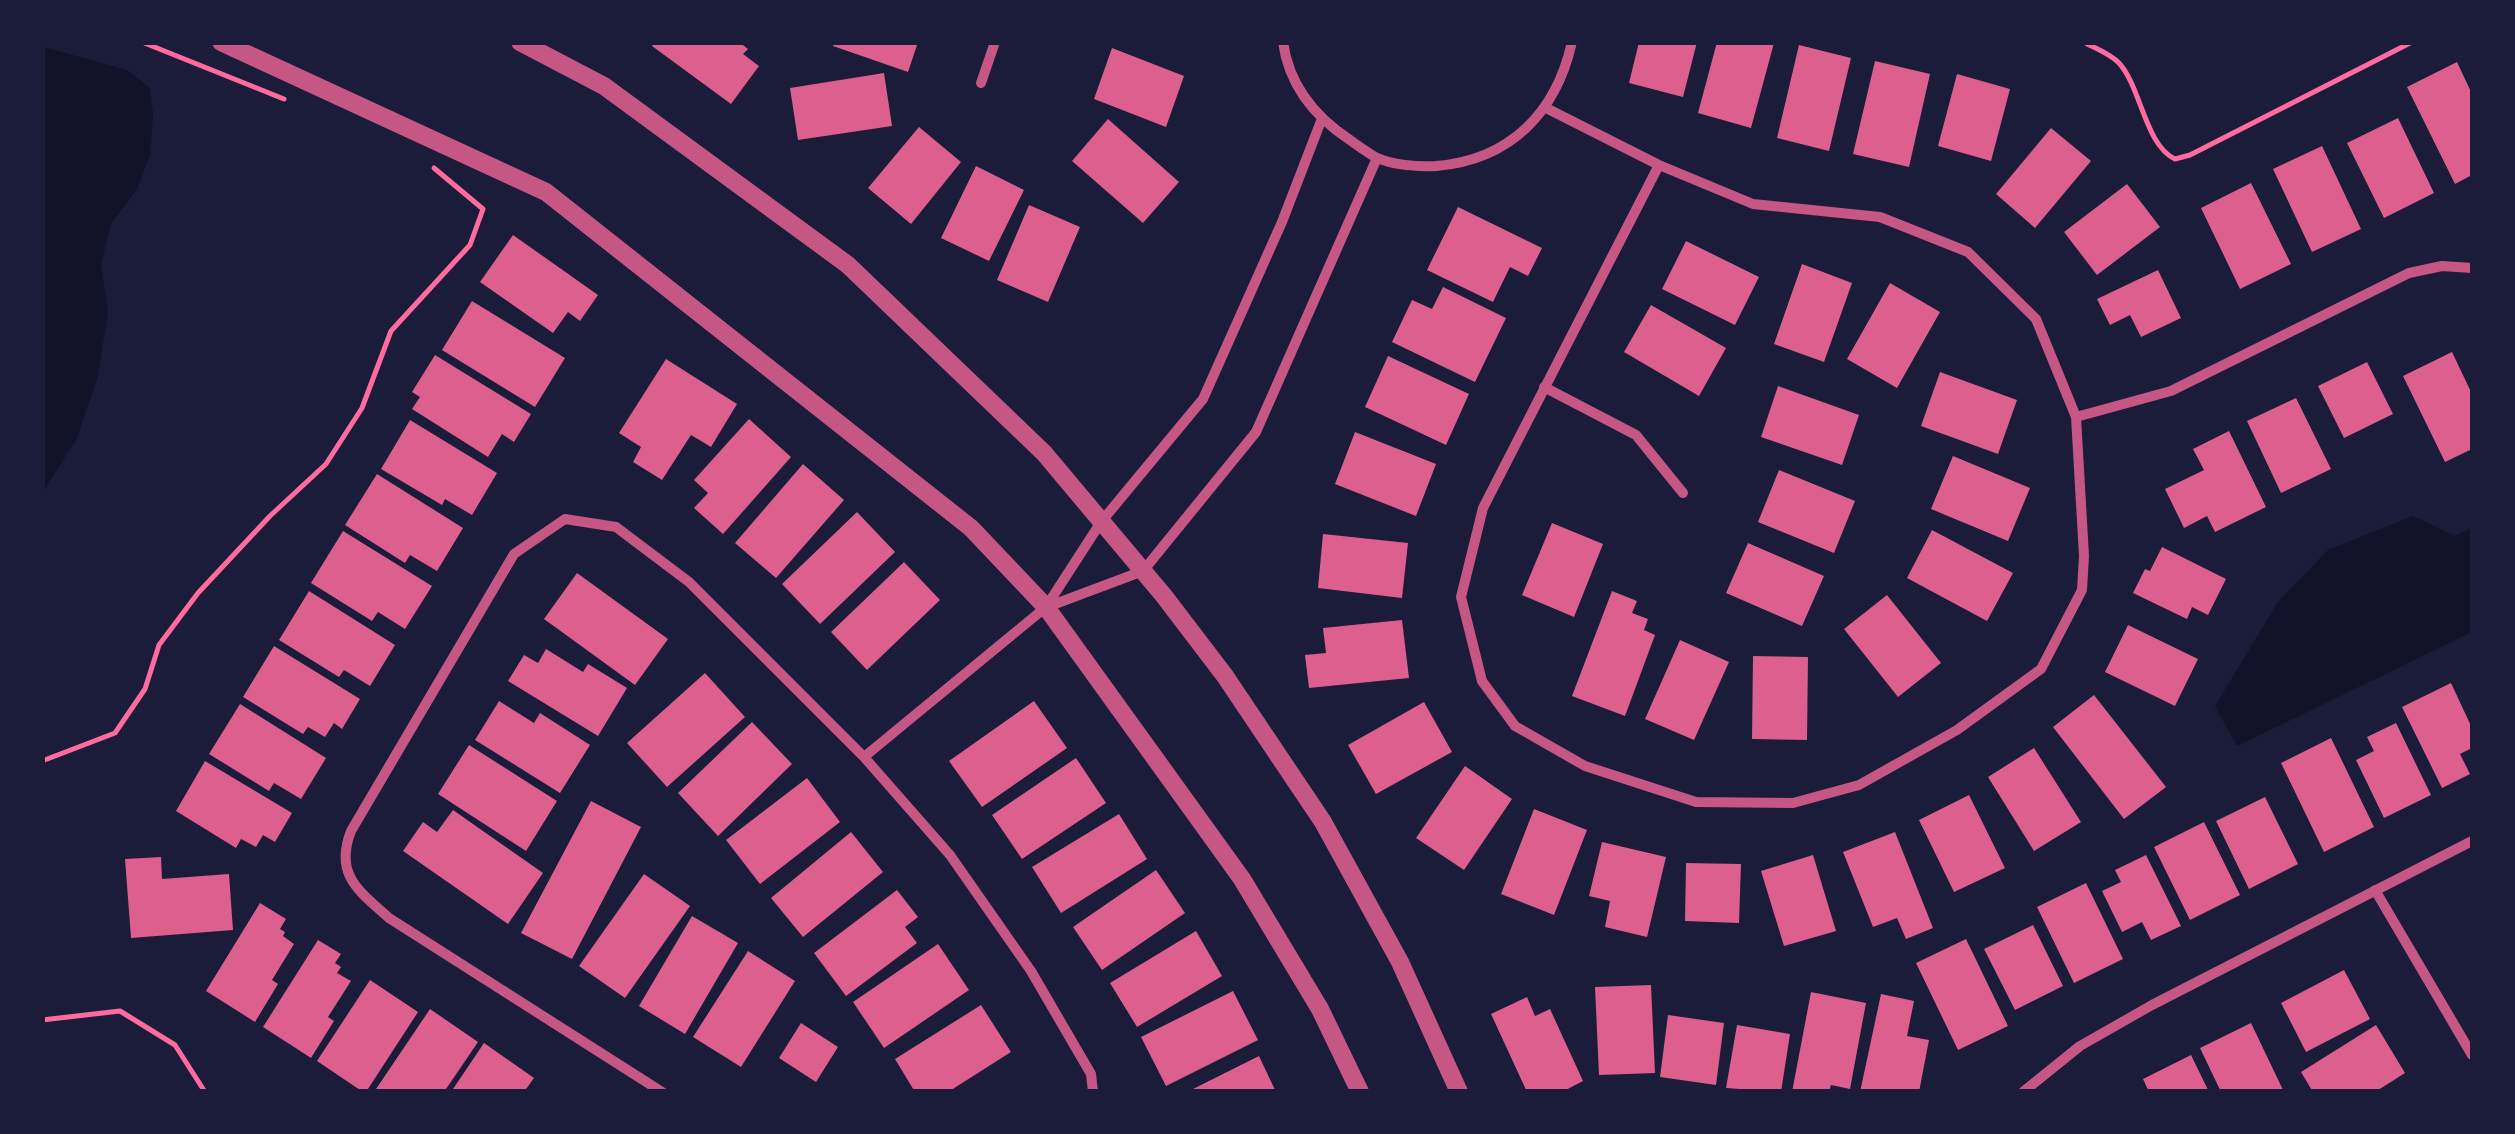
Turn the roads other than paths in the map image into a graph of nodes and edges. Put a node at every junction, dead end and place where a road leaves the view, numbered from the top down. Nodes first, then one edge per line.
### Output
1 (221, 42) edge
2 (520, 42) edge
3 (995, 42) edge
4 (1283, 42) edge
5 (1572, 42) edge
6 (981, 83) dead end
7 (1546, 108) junction
8 (1321, 121) junction
9 (1377, 158) junction
10 (1659, 165) junction
11 (2472, 268) edge
12 (1544, 387) junction
13 (2076, 418) junction
14 (1683, 493) dead end
15 (1101, 522) junction
16 (1143, 571) junction
17 (1046, 607) junction
18 (864, 757) junction
19 (2472, 841) edge
20 (2375, 890) junction
21 (2472, 1055) edge
22 (662, 1092) edge
23 (1093, 1092) edge
24 (1360, 1092) edge
25 (1458, 1092) edge
26 (2024, 1092) edge

1 - 17 street
2 - 15 street
3 - 6 street
4 - 8 street
5 - 7 street
7 - 9 street
7 - 10 street
8 - 9 street
8 - 15 street
9 - 16 street
10 - 12 street
10 - 13 street
11 - 13 street
12 - 13 street
12 - 14 street
15 - 16 street
15 - 17 street
16 - 17 street
16 - 25 street
17 - 18 street
17 - 24 street
18 - 22 street
18 - 23 street
19 - 20 street
20 - 21 street
20 - 26 street

